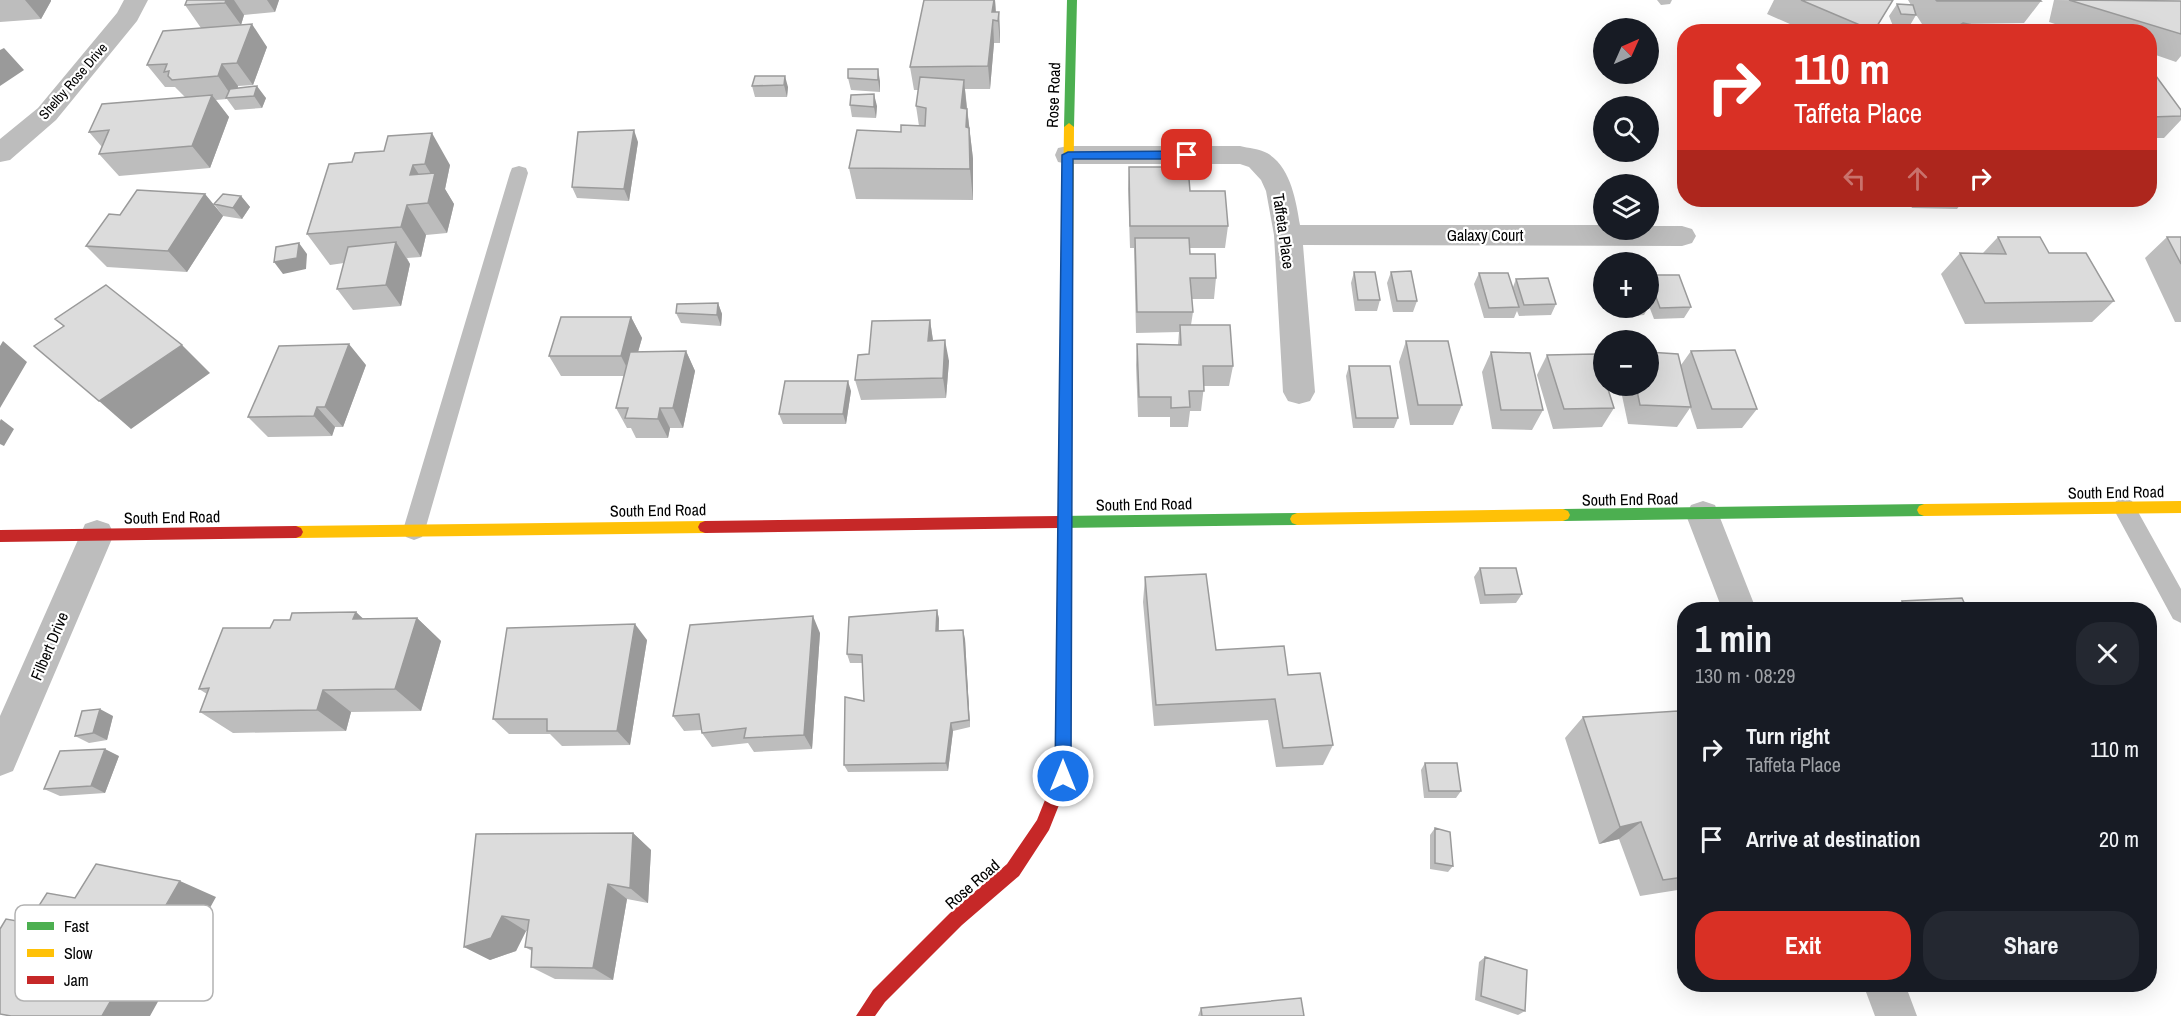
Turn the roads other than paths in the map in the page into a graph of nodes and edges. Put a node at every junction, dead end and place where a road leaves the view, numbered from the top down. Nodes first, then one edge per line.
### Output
1 (136, 0) edge
2 (1072, 0) edge
3 (0, 153) edge
4 (1068, 155) junction
5 (519, 173) dead end
6 (1288, 235) junction
7 (1682, 236) dead end
8 (1299, 392) dead end
9 (2181, 507) edge
10 (2124, 508) junction
11 (1703, 515) junction
12 (1064, 522) junction
13 (414, 530) junction
14 (97, 534) junction
15 (0, 536) edge
16 (1736, 602) edge
17 (2181, 612) edge
18 (0, 758) edge
19 (1887, 992) edge
20 (865, 1016) edge
21 (1896, 1016) edge

1 - 3 street, Shelby Rose Drive
2 - 4 main road, Rose Road
4 - 6 street, Taffeta Place
4 - 12 main road, Rose Road
5 - 13 lane
6 - 7 street, Galaxy Court
6 - 8 street, Taffeta Place
9 - 10 main road, South End Road
10 - 11 main road, South End Road
10 - 17 lane
11 - 12 main road, South End Road
11 - 16 street
12 - 13 main road, South End Road
12 - 20 main road, Rose Road
13 - 14 main road, South End Road
14 - 15 main road, South End Road
14 - 18 street, Filbert Drive
19 - 21 street

